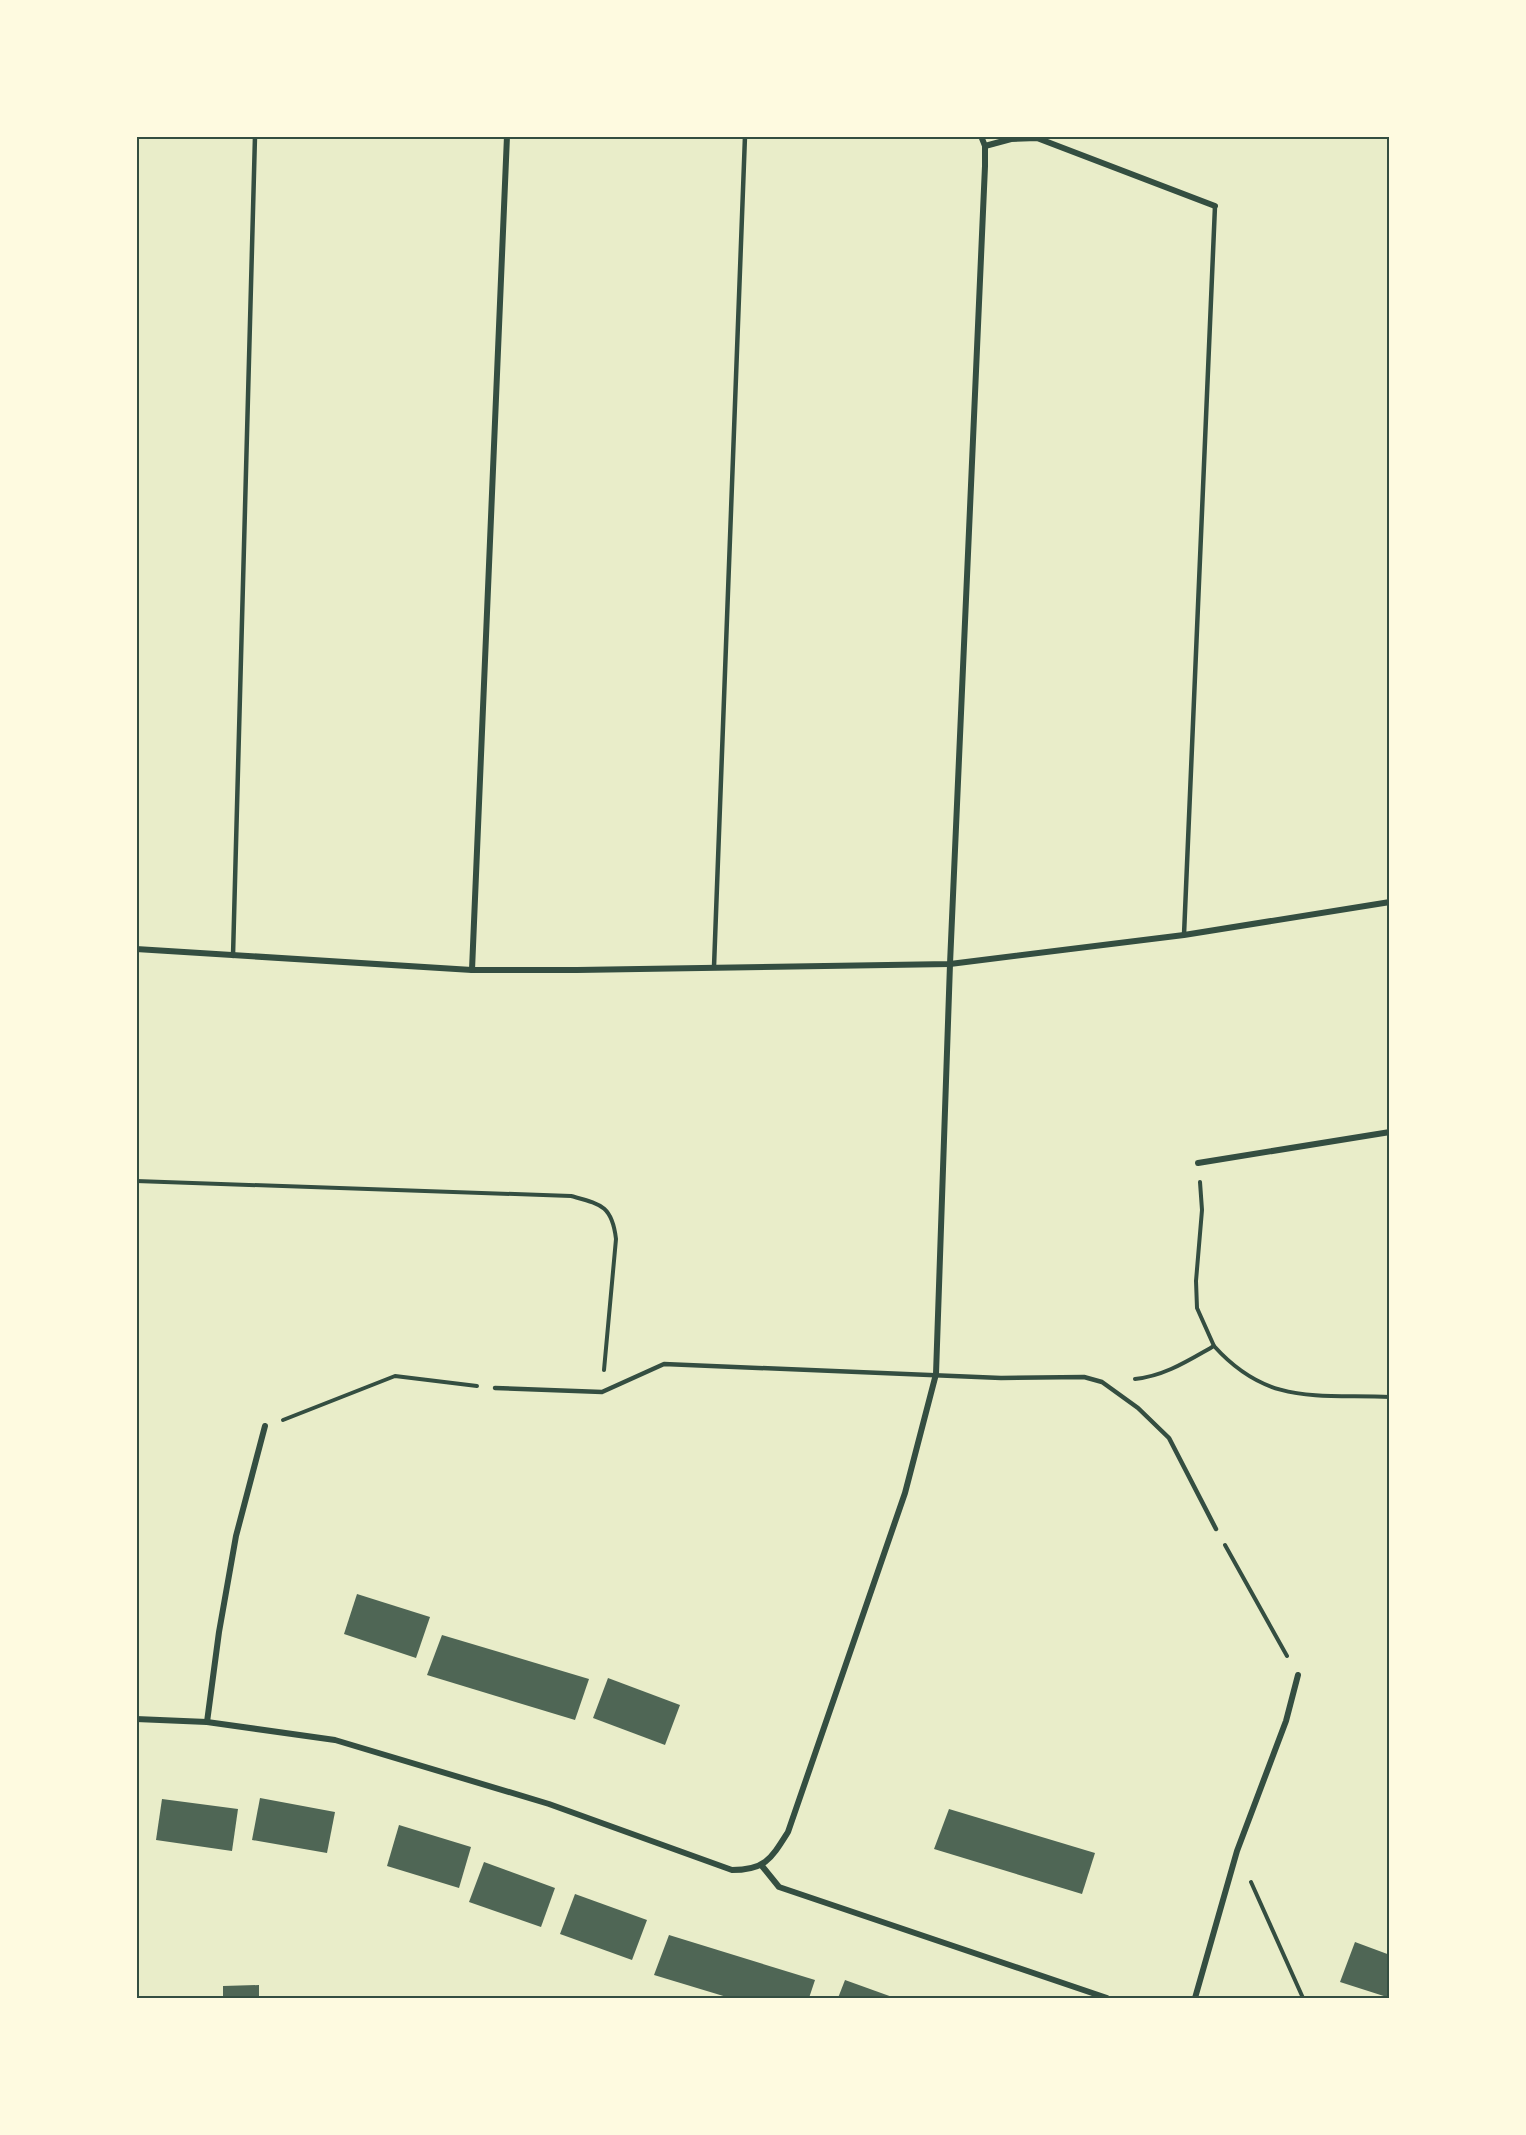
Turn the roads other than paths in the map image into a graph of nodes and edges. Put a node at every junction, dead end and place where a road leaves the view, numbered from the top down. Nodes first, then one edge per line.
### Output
1 (255, 136) edge
2 (507, 136) edge
3 (745, 136) edge
4 (981, 136) edge
5 (985, 146) junction
6 (1215, 206) joint
7 (1389, 903) edge
8 (1184, 934) junction
9 (136, 949) edge
10 (233, 956) junction
11 (950, 964) junction
12 (714, 967) junction
13 (472, 970) junction
14 (1389, 1132) edge
15 (1198, 1163) road end
16 (936, 1374) junction
17 (495, 1388) road end
18 (266, 1426) road end
19 (1216, 1529) road end
20 (1298, 1675) road end
21 (136, 1719) edge
22 (207, 1722) junction
23 (762, 1866) junction
24 (1107, 1998) edge
25 (1195, 1998) edge

1 - 10 lane
2 - 13 street
3 - 12 lane
4 - 5 street
5 - 6 street
5 - 11 street
6 - 8 lane
7 - 8 street
8 - 11 street
9 - 10 street
10 - 13 street
11 - 12 street
11 - 16 street
12 - 13 street
14 - 15 street
16 - 17 lane
16 - 19 lane
16 - 23 street
18 - 22 street
20 - 25 street
21 - 22 street
22 - 23 street
23 - 24 street

